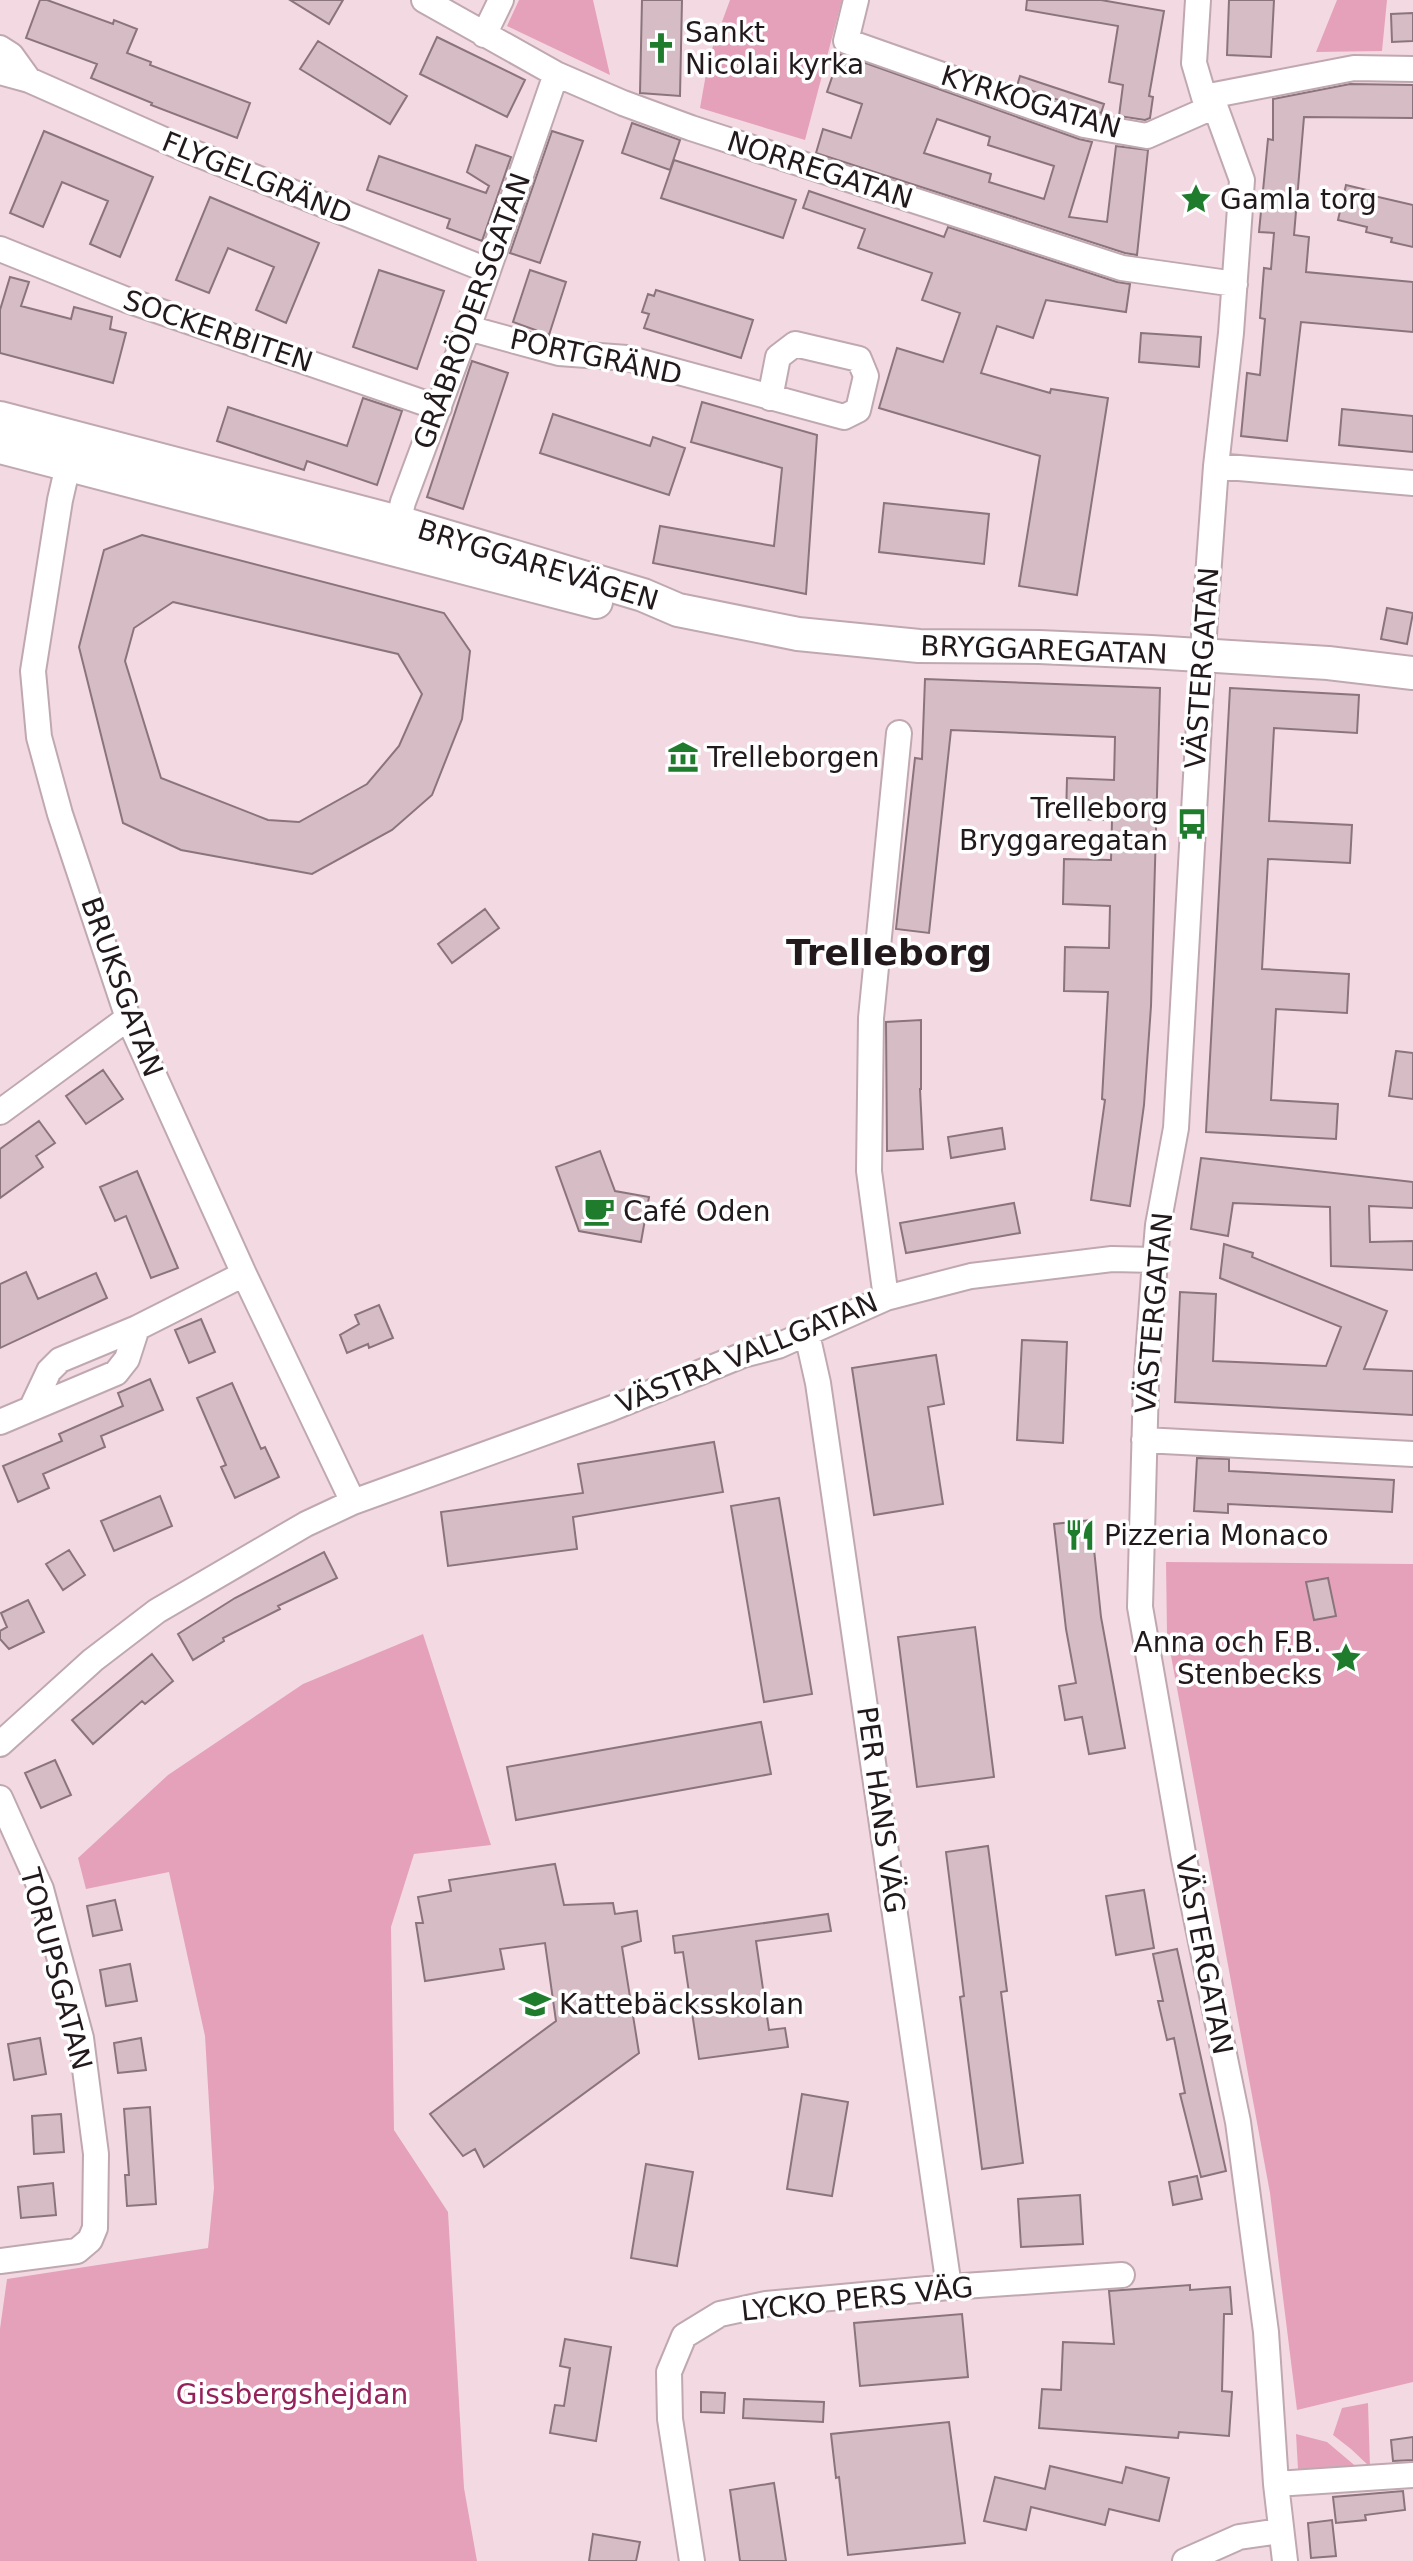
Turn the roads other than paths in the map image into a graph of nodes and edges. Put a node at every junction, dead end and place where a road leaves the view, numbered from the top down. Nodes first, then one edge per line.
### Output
1 (424, 0) edge
2 (501, 0) edge
3 (856, 0) edge
4 (1198, 0) edge
5 (484, 35) junction
6 (0, 48) edge
7 (1413, 69) edge
8 (0, 72) edge
9 (556, 74) junction
10 (29, 80) junction
11 (1210, 102) junction
12 (0, 249) edge
13 (487, 270) junction
14 (1235, 284) junction
15 (468, 328) junction
16 (770, 398) dead end
17 (439, 408) junction
18 (0, 418) edge
19 (0, 447) edge
20 (72, 452) junction
21 (1216, 466) junction
22 (1413, 483) edge
23 (395, 535) junction
24 (678, 610) joint
25 (1204, 656) junction
26 (1413, 673) edge
27 (899, 733) dead end
28 (128, 1018) junction
29 (0, 1112) edge
30 (1155, 1260) junction
31 (244, 1274) junction
32 (886, 1298) junction
33 (137, 1328) junction
34 (807, 1334) junction
35 (32, 1407) junction
36 (0, 1422) edge
37 (1144, 1440) junction
38 (1413, 1454) edge
39 (353, 1502) junction
40 (0, 1744) edge
41 (0, 1798) edge
42 (0, 2261) edge
43 (1122, 2275) dead end
44 (949, 2287) junction
45 (1413, 2475) edge
46 (1276, 2484) junction
47 (1280, 2531) junction
48 (692, 2561) edge
49 (1185, 2561) edge
50 (1285, 2561) edge

1 - 5 street, NORREGATAN
2 - 5 street
3 - 11 street, KYRKOGATAN
4 - 11 street, VÄSTERGATAN
5 - 9 street, NORREGATAN
6 - 10 street, FLYGELGRÄND
7 - 11 street, KYRKOGATAN
8 - 10 street, FLYGELGRÄND
9 - 13 street, GRÅBRÖDERSGATAN
9 - 14 street, NORREGATAN
10 - 13 street, FLYGELGRÄND
11 - 14 street, VÄSTERGATAN
12 - 17 street, SOCKERBITEN
13 - 15 street, GRÅBRÖDERSGATAN
14 - 21 street, VÄSTERGATAN
15 - 16 street, PORTGRÄND
15 - 17 street, GRÅBRÖDERSGATAN
17 - 23 street, GRÅBRÖDERSGATAN
18 - 20 main road, BRYGGAREVÄGEN
19 - 20 main road, BRYGGAREVÄGEN
20 - 23 main road, BRYGGAREVÄGEN
20 - 28 street, BRUKSGATAN
21 - 22 street
21 - 25 street, VÄSTERGATAN
23 - 24 main road, BRYGGAREVÄGEN
24 - 25 main road, BRYGGAREGATAN
25 - 26 main road, BRYGGAREGATAN
25 - 30 street, VÄSTERGATAN
27 - 32 street
28 - 29 street
28 - 31 street, BRUKSGATAN
30 - 32 street, VÄSTRA VALLGATAN
30 - 37 street, VÄSTERGATAN
31 - 33 street
31 - 39 street, BRUKSGATAN
32 - 34 street, VÄSTRA VALLGATAN
33 - 35 street
33 - 35 street
34 - 39 street, VÄSTRA VALLGATAN
34 - 44 street, PER HANS VÄG
35 - 36 street
37 - 38 street
37 - 46 street, VÄSTERGATAN
39 - 40 street, VÄSTRA VALLGATAN
41 - 42 street, TORUPSGATAN
43 - 44 street, LYCKO PERS VÄG
44 - 48 street, LYCKO PERS VÄG
45 - 46 street
46 - 47 street, VÄSTERGATAN
47 - 49 street
47 - 50 street, VÄSTERGATAN

